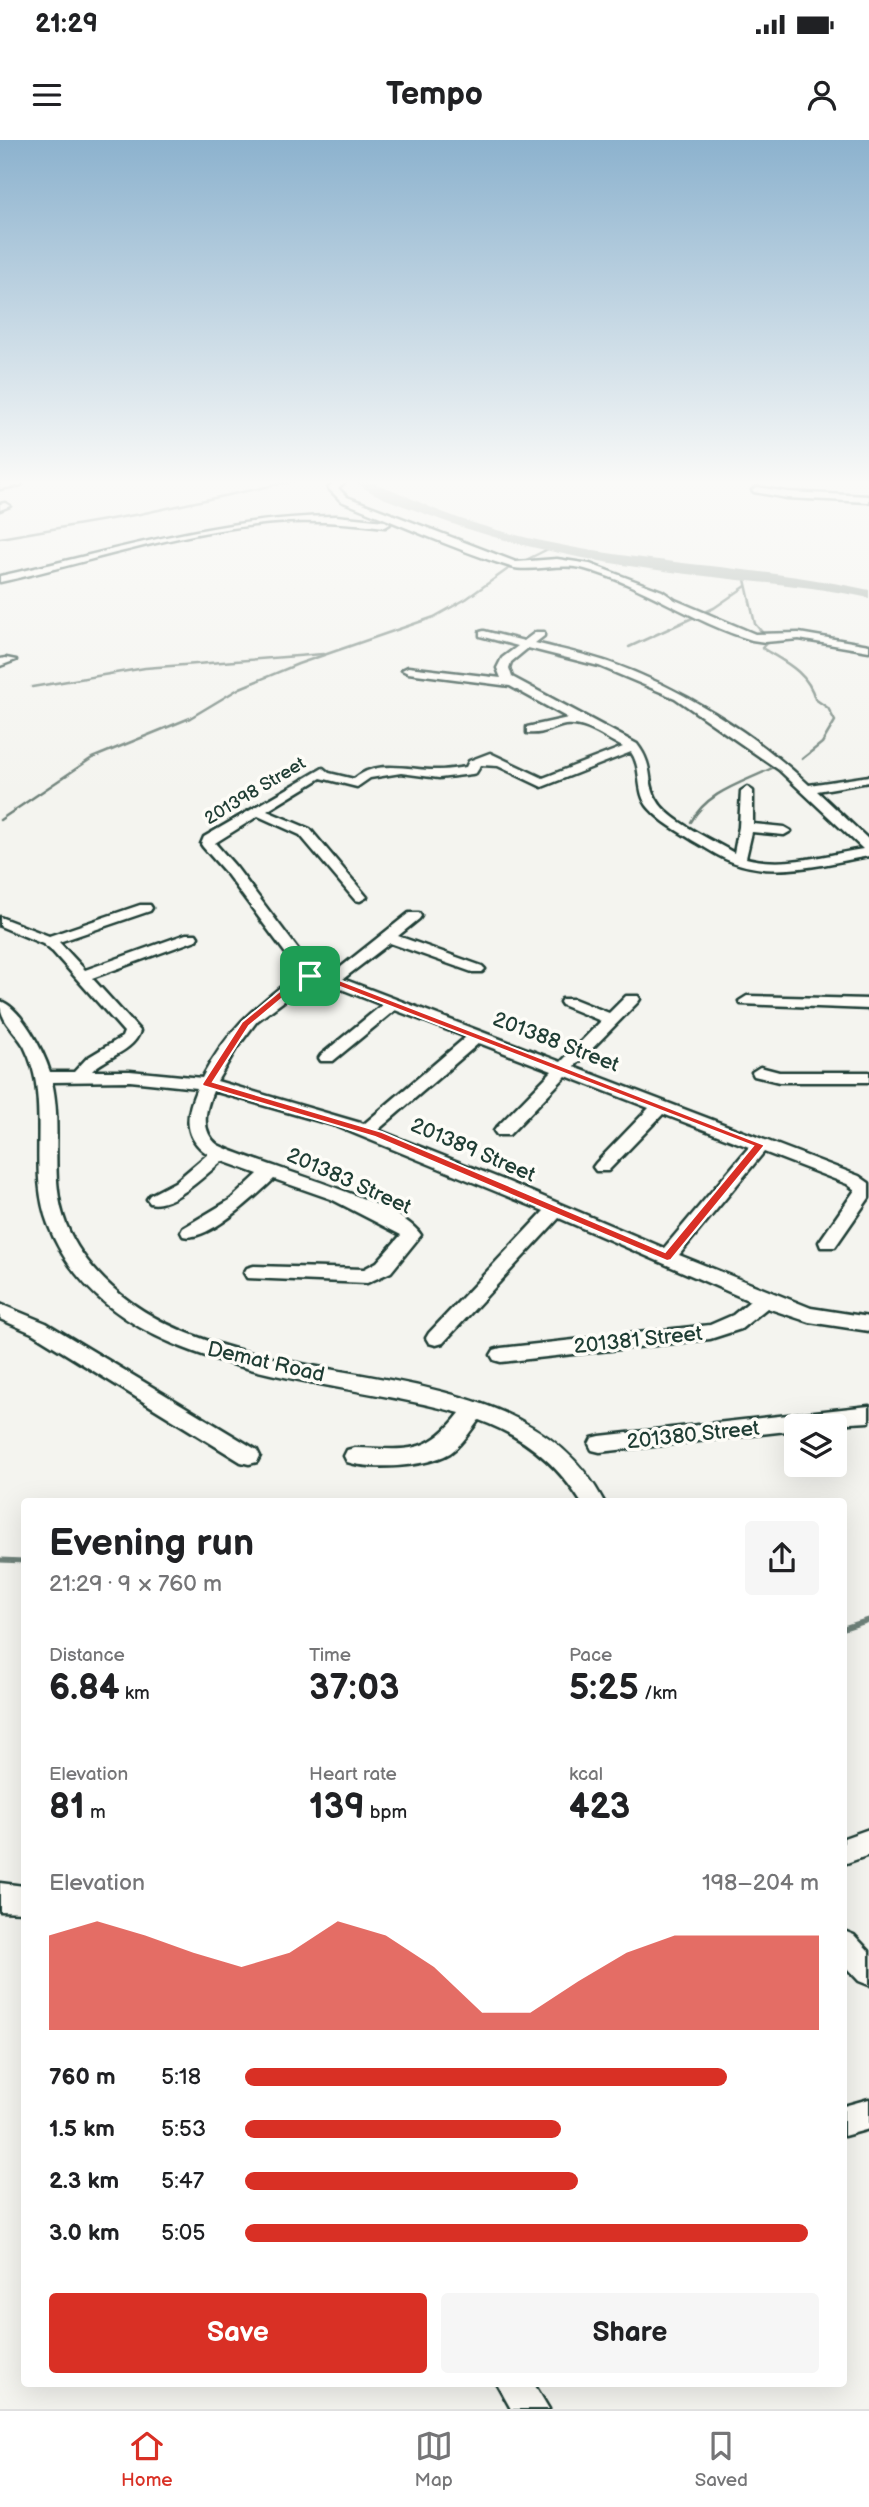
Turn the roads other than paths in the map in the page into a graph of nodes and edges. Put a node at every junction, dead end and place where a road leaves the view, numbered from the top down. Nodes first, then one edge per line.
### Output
1 (639, 586) edge
2 (484, 634) dead end
3 (540, 634) dead end
4 (524, 645) junction
5 (869, 648) edge
6 (408, 670) dead end
7 (511, 683) junction
8 (585, 721) junction
9 (531, 730) dead end
10 (633, 747) junction
11 (485, 754) dead end
12 (500, 762) junction
13 (867, 779) dead end
14 (806, 789) junction
15 (747, 791) dead end
16 (257, 811) junction
17 (746, 827) junction
18 (869, 827) edge
19 (850, 830) junction
20 (784, 831) dead end
21 (869, 847) edge
22 (869, 852) edge
23 (739, 860) junction
24 (360, 897) dead end
25 (145, 908) dead end
26 (414, 916) dead end
27 (0, 921) edge
28 (191, 937) dead end
29 (388, 937) junction
30 (48, 941) junction
31 (477, 969) dead end
32 (82, 976) junction
33 (310, 976) junction
34 (332, 981) junction
35 (632, 999) dead end
36 (747, 1001) dead end
37 (568, 1002) dead end
38 (393, 1004) junction
39 (869, 1004) edge
40 (0, 1006) edge
41 (612, 1020) junction
42 (477, 1036) junction
43 (327, 1058) dead end
44 (565, 1070) junction
45 (760, 1072) dead end
46 (869, 1076) edge
47 (45, 1077) junction
48 (78, 1077) junction
49 (207, 1084) junction
50 (660, 1107) junction
51 (367, 1131) junction
52 (503, 1131) dead end
53 (760, 1145) junction
54 (220, 1153) junction
55 (602, 1167) dead end
56 (272, 1171) junction
57 (156, 1199) dead end
58 (555, 1210) junction
59 (190, 1232) dead end
60 (828, 1242) dead end
61 (667, 1257) junction
62 (254, 1273) dead end
63 (764, 1298) junction
64 (0, 1311) edge
65 (869, 1324) edge
66 (436, 1338) dead end
67 (501, 1355) dead end
68 (476, 1408) junction
69 (869, 1414) edge
70 (600, 1444) dead end
71 (249, 1456) dead end
72 (355, 1456) dead end
73 (591, 1498) edge
74 (869, 1842) edge
75 (847, 1850) edge
76 (0, 1897) edge
77 (21, 1899) edge
78 (847, 1948) edge
79 (869, 1970) edge
80 (869, 2114) edge
81 (847, 2120) edge
82 (516, 2387) edge
83 (532, 2409) edge

1 - 5 street
2 - 4 street
3 - 4 street
4 - 7 street
4 - 14 street
6 - 7 street
7 - 8 street
8 - 9 street
8 - 10 street
10 - 12 street
10 - 23 street
11 - 12 street
12 - 16 street, 201398 Street
13 - 14 street
14 - 19 street
15 - 17 street
16 - 24 street
16 - 33 street, 201398 Street
17 - 20 street
17 - 23 street
18 - 19 street
19 - 21 street
22 - 23 street
25 - 30 street
26 - 29 street
27 - 30 street
28 - 32 street
29 - 31 street
29 - 34 street
30 - 32 street
32 - 48 street
33 - 34 street, 201388 Street
33 - 49 street
34 - 38 street, 201388 Street
35 - 41 street
36 - 39 street
37 - 41 street
38 - 42 street, 201388 Street
38 - 43 street
40 - 47 street, Demat Road
41 - 44 street
42 - 44 street, 201388 Street
42 - 51 street
44 - 50 street, 201388 Street
44 - 52 street
45 - 46 street
47 - 48 street, 201389 Street
47 - 68 street, Demat Road
48 - 49 street, 201389 Street
49 - 51 street, 201389 Street
49 - 54 street, 201383 Street
50 - 53 street, 201388 Street
50 - 55 street
51 - 58 street, 201389 Street
53 - 60 street, 201388 Street
53 - 61 street
54 - 56 street, 201383 Street
54 - 57 street
56 - 59 street
56 - 62 street, 201383 Street
58 - 61 street, 201389 Street
58 - 66 street
61 - 63 street, 201389 Street
63 - 65 street, 201389 Street
63 - 67 street, 201381 Street
64 - 71 street
68 - 72 street
68 - 73 street, Demat Road
69 - 70 street, 201380 Street
74 - 75 street
76 - 77 street
78 - 79 street
80 - 81 street
82 - 83 street

